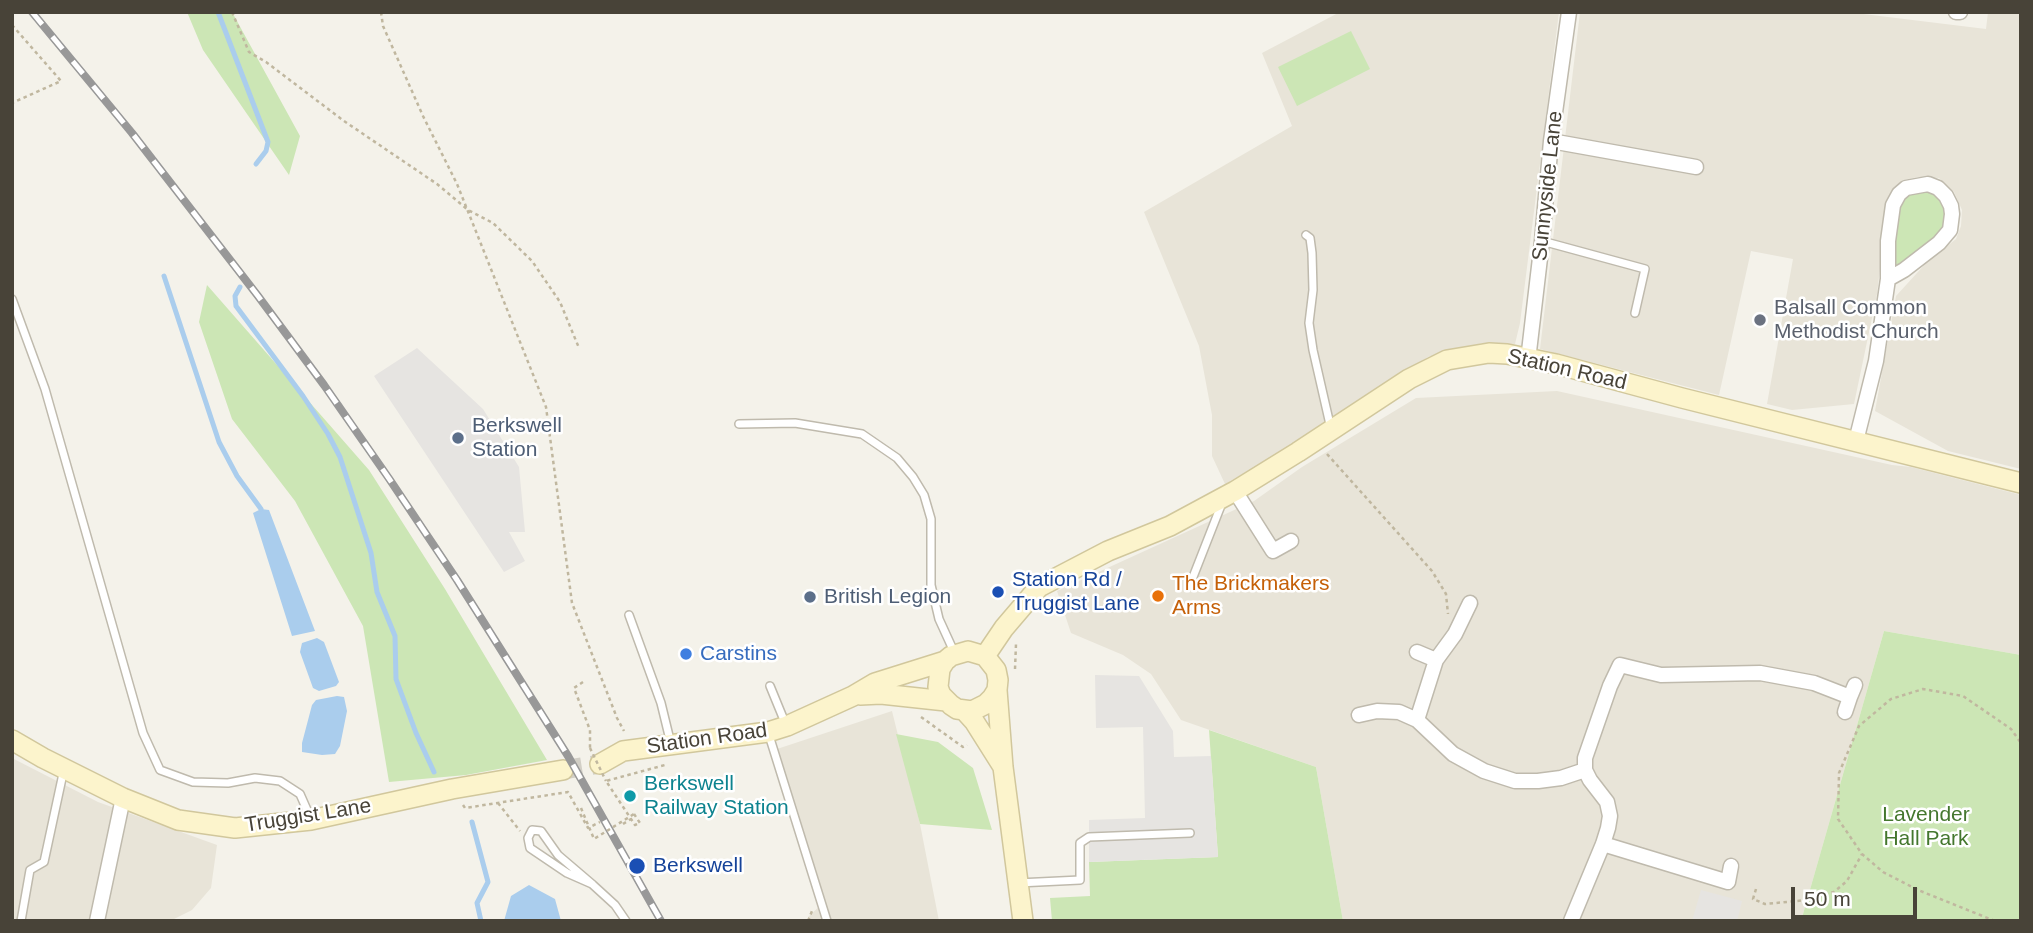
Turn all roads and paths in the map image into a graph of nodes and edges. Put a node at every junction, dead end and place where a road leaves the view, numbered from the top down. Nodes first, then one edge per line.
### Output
1 (232, 12) edge
2 (381, 12) edge
3 (1569, 12) edge
4 (12, 25) edge
5 (12, 103) edge
6 (1551, 141) junction
7 (1696, 167) dead end
8 (468, 210) junction
9 (1306, 235) dead end
10 (1542, 241) junction
11 (1888, 279) junction
12 (12, 299) edge
13 (1635, 313) dead end
14 (579, 348) dead end
15 (1528, 360) junction
16 (739, 424) dead end
17 (1323, 435) junction
18 (1856, 441) junction
19 (2021, 483) edge
20 (1229, 494) junction
21 (1291, 541) dead end
22 (1192, 577) dead end
23 (1470, 603) dead end
24 (629, 615) dead end
25 (1417, 652) dead end
26 (1441, 654) junction
27 (985, 656) junction
28 (950, 658) junction
29 (583, 682) dead end
30 (770, 686) dead end
31 (997, 690) junction
32 (853, 696) junction
33 (946, 701) junction
34 (964, 710) junction
35 (1844, 712) dead end
36 (917, 715) dead end
37 (1359, 715) dead end
38 (1417, 720) junction
39 (777, 729) junction
40 (982, 734) junction
41 (626, 736) dead end
42 (12, 740) edge
43 (2021, 743) edge
44 (671, 745) junction
45 (666, 765) dead end
46 (1003, 767) junction
47 (64, 769) junction
48 (563, 770) tunnel mouth
49 (1585, 770) junction
50 (603, 772) junction
51 (456, 795) junction
52 (122, 798) junction
53 (498, 803) junction
54 (576, 805) junction
55 (631, 819) junction
56 (311, 820) junction
57 (600, 822) dead end
58 (624, 824) dead end
59 (1190, 833) dead end
60 (528, 838) junction
61 (1603, 845) junction
62 (1862, 854) junction
63 (1731, 866) dead end
64 (1018, 883) junction
65 (592, 884) junction
66 (1756, 889) dead end
67 (21, 921) edge
68 (97, 921) edge
69 (626, 921) edge
70 (827, 921) edge
71 (1023, 921) edge
72 (1571, 921) edge
73 (1995, 921) edge

1 - 8 path
2 - 8 path
3 - 6 street, Sunnyside Lane
4 - 5 path
6 - 7 street
6 - 10 street, Sunnyside Lane
8 - 14 path
8 - 41 path
9 - 17 lane
10 - 13 lane
10 - 15 street, Sunnyside Lane
11 - 11 street
11 - 18 street
12 - 56 lane
15 - 17 street, Station Road
15 - 18 street, Station Road
16 - 28 lane
17 - 20 street, Station Road
17 - 26 path
18 - 19 street, Station Road
20 - 21 street
20 - 22 lane
20 - 27 street, Station Road
23 - 26 street
24 - 44 lane
25 - 26 street
26 - 38 street
27 - 28 street, Station Road
27 - 31 street
28 - 32 street, Station Road
28 - 33 street
29 - 50 path, bridge
30 - 39 lane
31 - 34 street
31 - 46 street
32 - 33 street, Station Road
32 - 39 street, Station Road
33 - 34 street, Station Road
34 - 40 street
35 - 49 street
36 - 40 path
37 - 38 street
38 - 49 street
39 - 44 street, Station Road
39 - 70 lane
40 - 46 street
42 - 47 street, Truggist Lane
43 - 62 path
44 - 50 street, Station Road
45 - 50 path
46 - 64 street
47 - 52 street, Truggist Lane
47 - 67 lane
48 - 51 street
49 - 61 street
50 - 55 path
51 - 53 path
51 - 56 street, Truggist Lane
52 - 56 street, Truggist Lane
52 - 68 street
53 - 54 path
53 - 60 path
54 - 55 path, bridge
54 - 57 path
55 - 58 path
59 - 64 lane
60 - 65 lane
60 - 65 lane
61 - 63 street
61 - 72 street
62 - 66 path
62 - 73 path
64 - 71 street
65 - 69 lane

